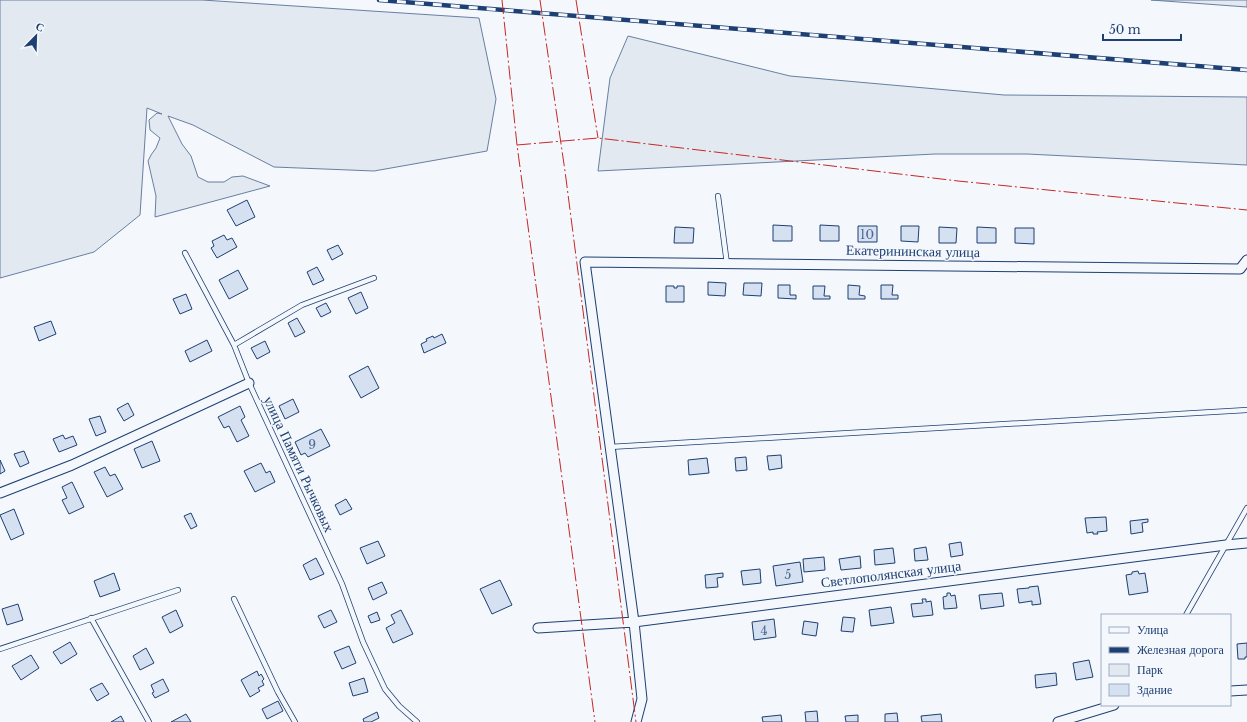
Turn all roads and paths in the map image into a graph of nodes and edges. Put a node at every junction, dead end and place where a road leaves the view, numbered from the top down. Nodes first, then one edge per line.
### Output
1 (718, 196) dead end
2 (185, 253) dead end
3 (1247, 260) edge
4 (727, 264) junction
5 (374, 278) dead end
6 (234, 345) junction
7 (249, 383) junction
8 (1247, 410) edge
9 (609, 447) junction
10 (0, 493) edge
11 (1247, 508) edge
12 (1247, 543) edge
13 (1226, 545) junction
14 (178, 590) dead end
15 (234, 599) dead end
16 (1187, 614) edge
17 (91, 618) junction
18 (634, 622) junction
19 (538, 628) dead end
20 (0, 649) edge
21 (1247, 690) edge
22 (1231, 691) edge
23 (1111, 706) edge
24 (149, 722) edge
25 (295, 722) edge
26 (417, 722) edge
27 (636, 722) edge
28 (1058, 722) edge

1 - 4 lane
2 - 6 lane, улица Памяти Рычковых
3 - 4 street, Екатерининская улица
4 - 9 street, Екатерининская улица
5 - 6 lane
6 - 7 lane, улица Памяти Рычковых
7 - 10 street
7 - 26 lane, улица Памяти Рычковых
8 - 9 lane
9 - 18 street
11 - 13 lane
12 - 13 street, Светлополянская улица
13 - 16 lane
13 - 18 street, Светлополянская улица
14 - 17 lane
15 - 25 lane
17 - 20 lane
17 - 24 lane
18 - 19 street, Светлополянская улица
18 - 27 street
21 - 22 street
23 - 28 street

